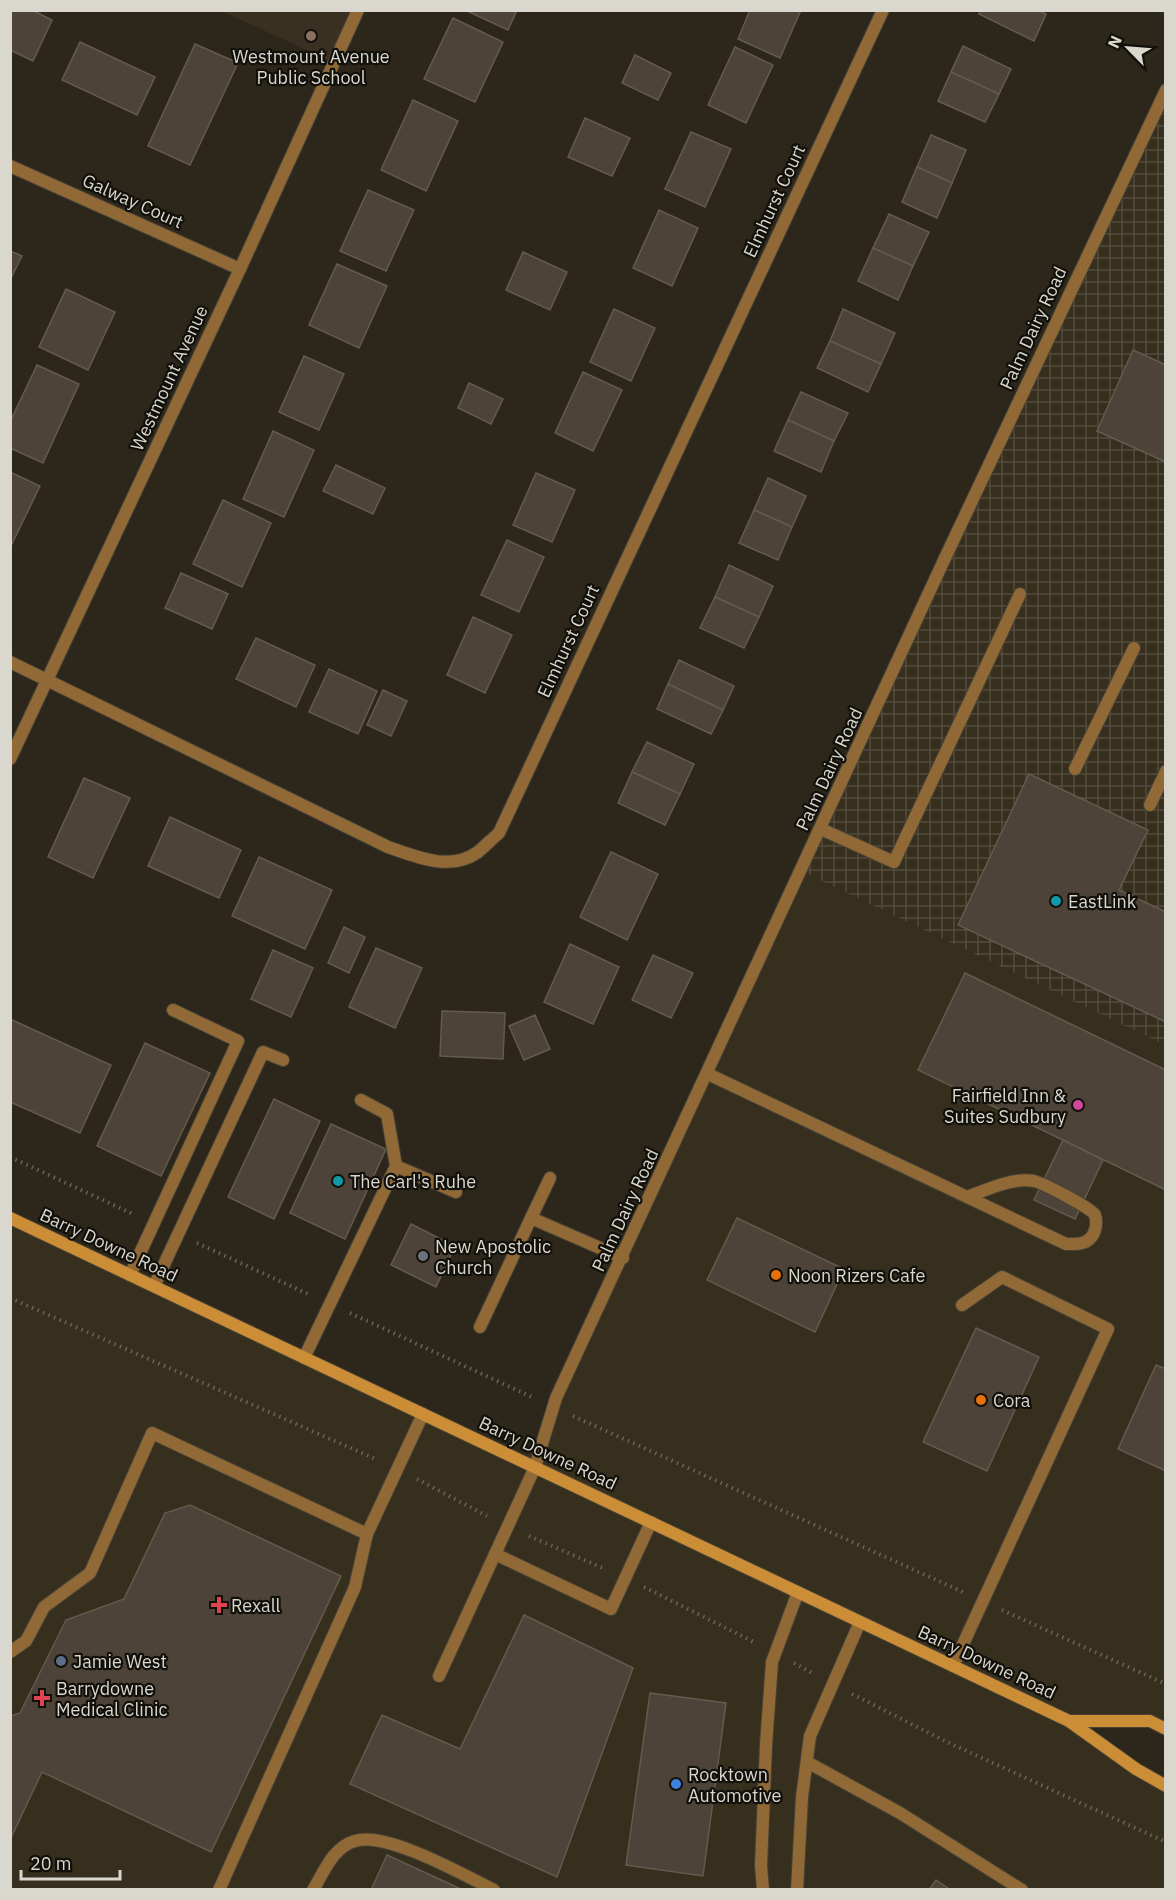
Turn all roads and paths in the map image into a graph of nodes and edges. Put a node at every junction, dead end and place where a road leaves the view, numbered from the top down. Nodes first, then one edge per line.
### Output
1 (358, 10) edge
2 (883, 10) edge
3 (1166, 90) edge
4 (10, 166) edge
5 (240, 269) junction
6 (1020, 594) dead end
7 (1134, 648) dead end
8 (10, 662) edge
9 (47, 679) junction
10 (10, 759) edge
11 (1075, 769) dead end
12 (1166, 771) edge
13 (1150, 805) dead end
14 (821, 829) junction
15 (172, 1010) dead end
16 (282, 1060) dead end
17 (708, 1074) junction
18 (361, 1100) dead end
19 (10, 1157) edge
20 (396, 1166) junction
21 (550, 1178) dead end
22 (456, 1192) dead end
23 (967, 1197) junction
24 (10, 1218) edge
25 (531, 1218) junction
26 (154, 1224) junction
27 (178, 1235) junction
28 (623, 1258) junction
29 (130, 1275) junction
30 (153, 1286) junction
31 (10, 1298) edge
32 (331, 1305) junction
33 (962, 1305) dead end
34 (480, 1328) dead end
35 (304, 1358) junction
36 (554, 1407) junction
37 (423, 1414) junction
38 (535, 1467) junction
39 (399, 1469) junction
40 (651, 1522) junction
41 (508, 1527) junction
42 (367, 1534) junction
43 (495, 1554) junction
44 (626, 1578) junction
45 (798, 1592) junction
46 (983, 1601) junction
47 (860, 1622) junction
48 (10, 1652) edge
49 (776, 1653) junction
50 (953, 1666) junction
51 (439, 1676) dead end
52 (833, 1684) junction
53 (1166, 1684) edge
54 (1070, 1721) junction
55 (1166, 1729) edge
56 (807, 1762) junction
57 (1166, 1786) edge
58 (1166, 1842) edge
59 (219, 1890) edge
60 (314, 1890) edge
61 (494, 1890) edge
62 (763, 1890) edge
63 (797, 1890) edge
64 (1022, 1890) edge

1 - 5 street, Westmount Avenue
2 - 9 street, Elmhurst Court
3 - 14 street, Palm Dairy Road
4 - 5 street, Galway Court
5 - 9 street, Westmount Avenue
6 - 14 street
7 - 11 street
8 - 9 street
9 - 10 street, Westmount Avenue
12 - 13 street
14 - 17 street, Palm Dairy Road
15 - 26 street
16 - 27 street
17 - 23 street
17 - 28 street, Palm Dairy Road
18 - 20 street
19 - 26 path
20 - 22 street
20 - 32 street
21 - 25 street
23 - 23 street
24 - 29 main road, Barry Downe Road
25 - 28 street
25 - 34 street
26 - 29 street
27 - 30 street
27 - 32 path
28 - 36 street, Palm Dairy Road
29 - 30 main road, Barry Downe Road
30 - 35 main road, Barry Downe Road
31 - 39 path
32 - 35 street
32 - 36 path
33 - 46 street
35 - 37 main road, Barry Downe Road
36 - 38 street, Palm Dairy Road
36 - 46 path
37 - 38 main road, Barry Downe Road
37 - 39 street
38 - 40 main road, Barry Downe Road
38 - 41 street, Palm Dairy Road
39 - 41 path
39 - 42 street
40 - 44 street
40 - 45 main road, Barry Downe Road
41 - 43 street, Palm Dairy Road
41 - 44 path
42 - 48 street
42 - 59 street
43 - 44 street
43 - 51 street, Palm Dairy Road
44 - 49 path
45 - 47 main road, Barry Downe Road
45 - 49 street
46 - 50 street
46 - 53 path
47 - 50 main road, Barry Downe Road
47 - 52 street
49 - 52 path
49 - 62 street
50 - 54 main road, Barry Downe Road
52 - 56 street
52 - 58 path
54 - 55 main road, Barry Downe Road
54 - 57 main road, Barry Downe Road
56 - 63 street
56 - 64 street
60 - 61 street

